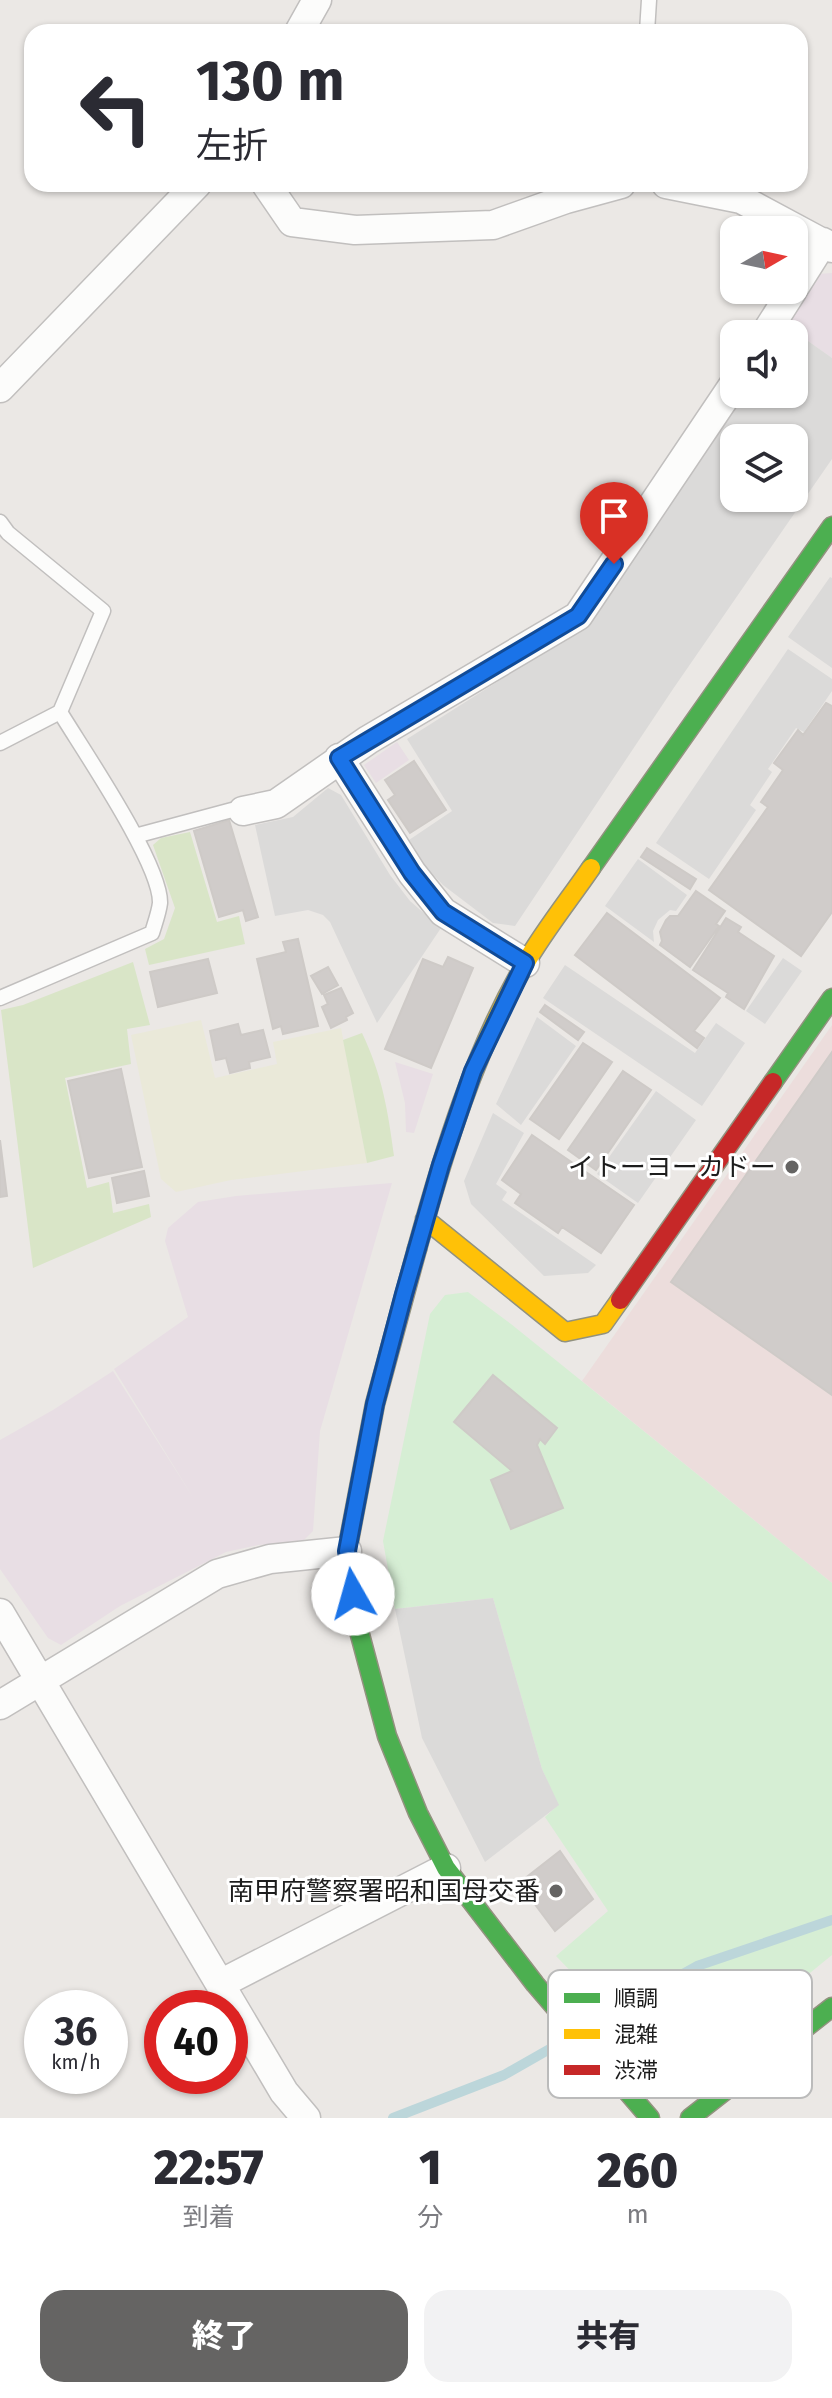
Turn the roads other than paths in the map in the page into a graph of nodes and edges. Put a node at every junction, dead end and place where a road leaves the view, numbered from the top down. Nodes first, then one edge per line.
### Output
1 (649, 0) edge
2 (312, 2) edge
3 (302, 24) edge
4 (648, 24) edge
5 (189, 192) edge
6 (271, 192) edge
7 (592, 192) edge
8 (706, 192) edge
9 (828, 245) edge
10 (808, 270) edge
11 (0, 388) edge
12 (720, 405) edge
13 (0, 522) edge
14 (832, 526) edge
15 (60, 712) junction
16 (0, 743) edge
17 (339, 758) junction
18 (243, 811) joint
19 (135, 836) junction
20 (525, 963) junction
21 (0, 998) edge
22 (832, 998) edge
23 (425, 1219) junction
24 (347, 1551) junction
25 (0, 1613) edge
26 (40, 1679) junction
27 (0, 1705) edge
28 (446, 1868) junction
29 (220, 1984) junction
30 (548, 1999) edge
31 (832, 2007) edge
32 (812, 2023) edge
33 (633, 2098) edge
34 (716, 2098) edge
35 (306, 2118) edge
36 (650, 2118) edge
37 (690, 2118) edge

1 - 4 lane
2 - 3 street
5 - 11 street
6 - 7 street
8 - 9 street
9 - 10 street
12 - 17 street
13 - 15 lane
14 - 20 street
15 - 16 lane
15 - 19 lane
17 - 18 street
17 - 20 street
18 - 19 lane
19 - 21 lane
20 - 23 street
22 - 23 street
23 - 24 street
24 - 26 street
24 - 28 street
25 - 26 street
26 - 27 street
26 - 29 street
28 - 29 street
28 - 30 street
29 - 35 street
31 - 32 street
33 - 36 street
34 - 37 street

